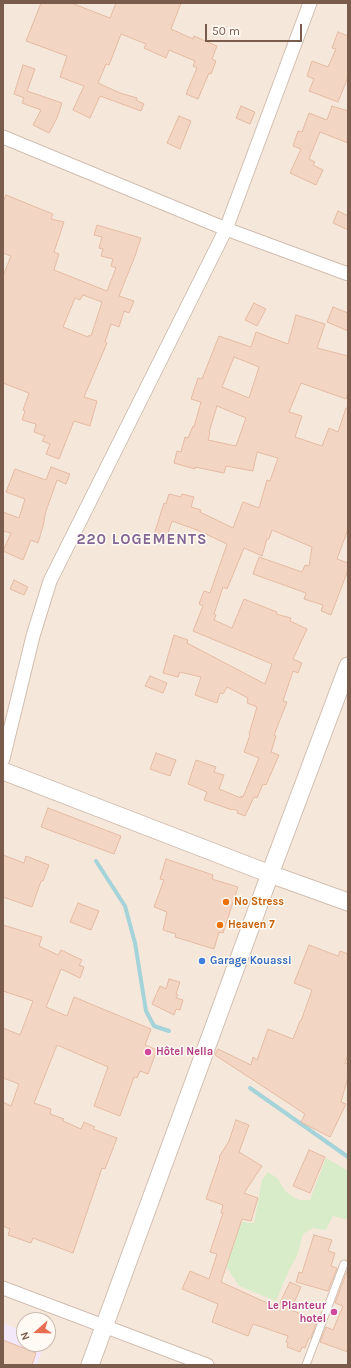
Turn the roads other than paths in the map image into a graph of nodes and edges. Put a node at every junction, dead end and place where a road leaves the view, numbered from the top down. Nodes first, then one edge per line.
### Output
1 (310, 3) edge
2 (3, 137) edge
3 (226, 229) junction
4 (348, 274) edge
5 (348, 666) edge
6 (3, 759) edge
7 (3, 771) edge
8 (270, 874) junction
9 (348, 902) edge
10 (344, 1264) dead end
11 (3, 1288) edge
12 (105, 1326) junction
13 (90, 1365) edge
14 (207, 1365) edge
15 (306, 1365) edge

1 - 3 street
2 - 3 street
3 - 4 street
3 - 6 street
5 - 8 street
7 - 8 street
8 - 9 street
8 - 12 street
10 - 15 lane
11 - 12 street
12 - 13 street
12 - 14 street

